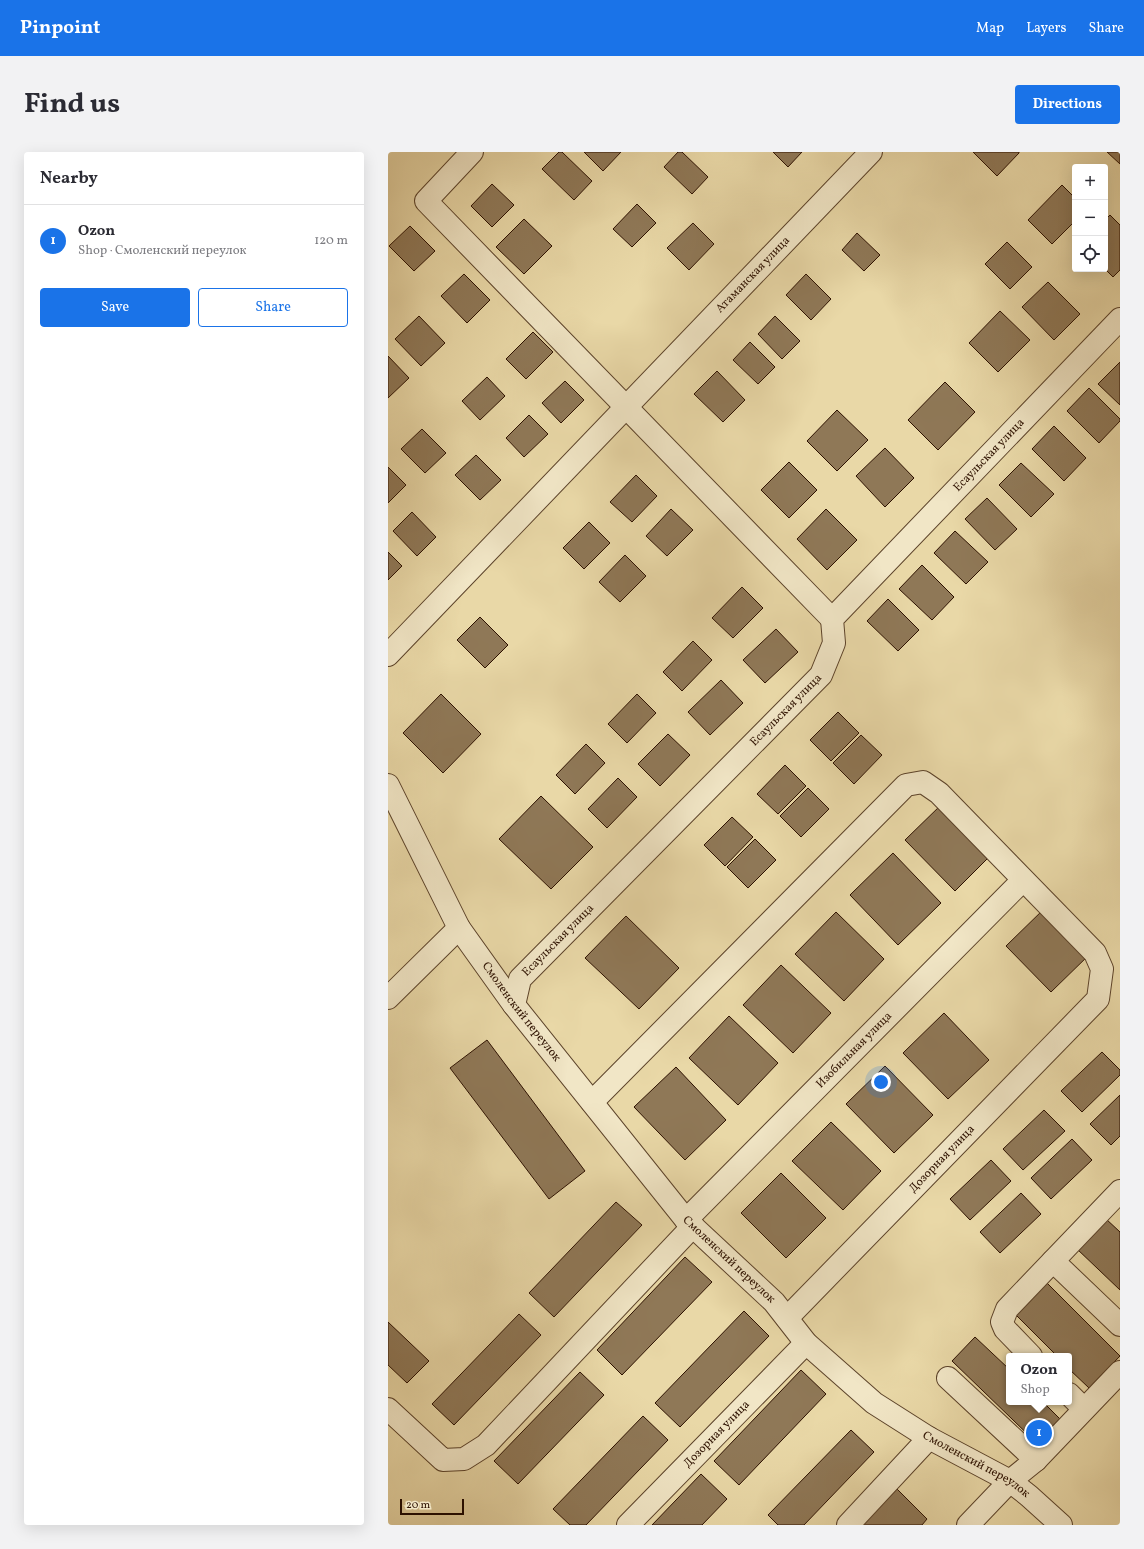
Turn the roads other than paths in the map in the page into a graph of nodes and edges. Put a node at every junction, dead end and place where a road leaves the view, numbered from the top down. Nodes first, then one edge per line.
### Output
1 (472, 152) edge
2 (871, 152) edge
3 (1120, 319) edge
4 (631, 403) junction
5 (832, 619) junction
6 (388, 655) edge
7 (388, 785) edge
8 (1023, 880) junction
9 (459, 928) junction
10 (388, 998) edge
11 (514, 1005) junction
12 (592, 1102) junction
13 (1119, 1193) edge
14 (689, 1223) junction
15 (1053, 1261) junction
16 (787, 1318) junction
17 (1120, 1324) edge
18 (806, 1343) junction
19 (1028, 1353) edge
20 (1120, 1372) edge
21 (948, 1378) dead end
22 (1076, 1402) edge
23 (388, 1409) edge
24 (929, 1438) junction
25 (1036, 1460) junction
26 (1010, 1481) junction
27 (628, 1525) edge
28 (848, 1525) edge
29 (968, 1525) edge
30 (1061, 1525) edge

1 - 4 street
2 - 4 street, Атаманская улица
3 - 5 street, Есаульская улица
4 - 5 street
4 - 6 street, Атаманская улица
5 - 11 street, Есаульская улица
7 - 9 street, Смоленский переулок
8 - 12 street
8 - 14 street, Изобильная улица
8 - 16 street, Дозорная улица
9 - 10 street
9 - 11 street, Смоленский переулок
11 - 12 street, Смоленский переулок
12 - 14 street, Смоленский переулок
13 - 15 street
14 - 16 street, Смоленский переулок
14 - 23 street, Изобильная улица
15 - 17 street
15 - 19 street
16 - 18 street, Смоленский переулок
18 - 24 street, Смоленский переулок
18 - 27 street, Дозорная улица
20 - 22 street
21 - 25 street
22 - 25 street
24 - 26 street, Смоленский переулок
24 - 28 street
25 - 26 street
26 - 29 street
26 - 30 street, Смоленский переулок

